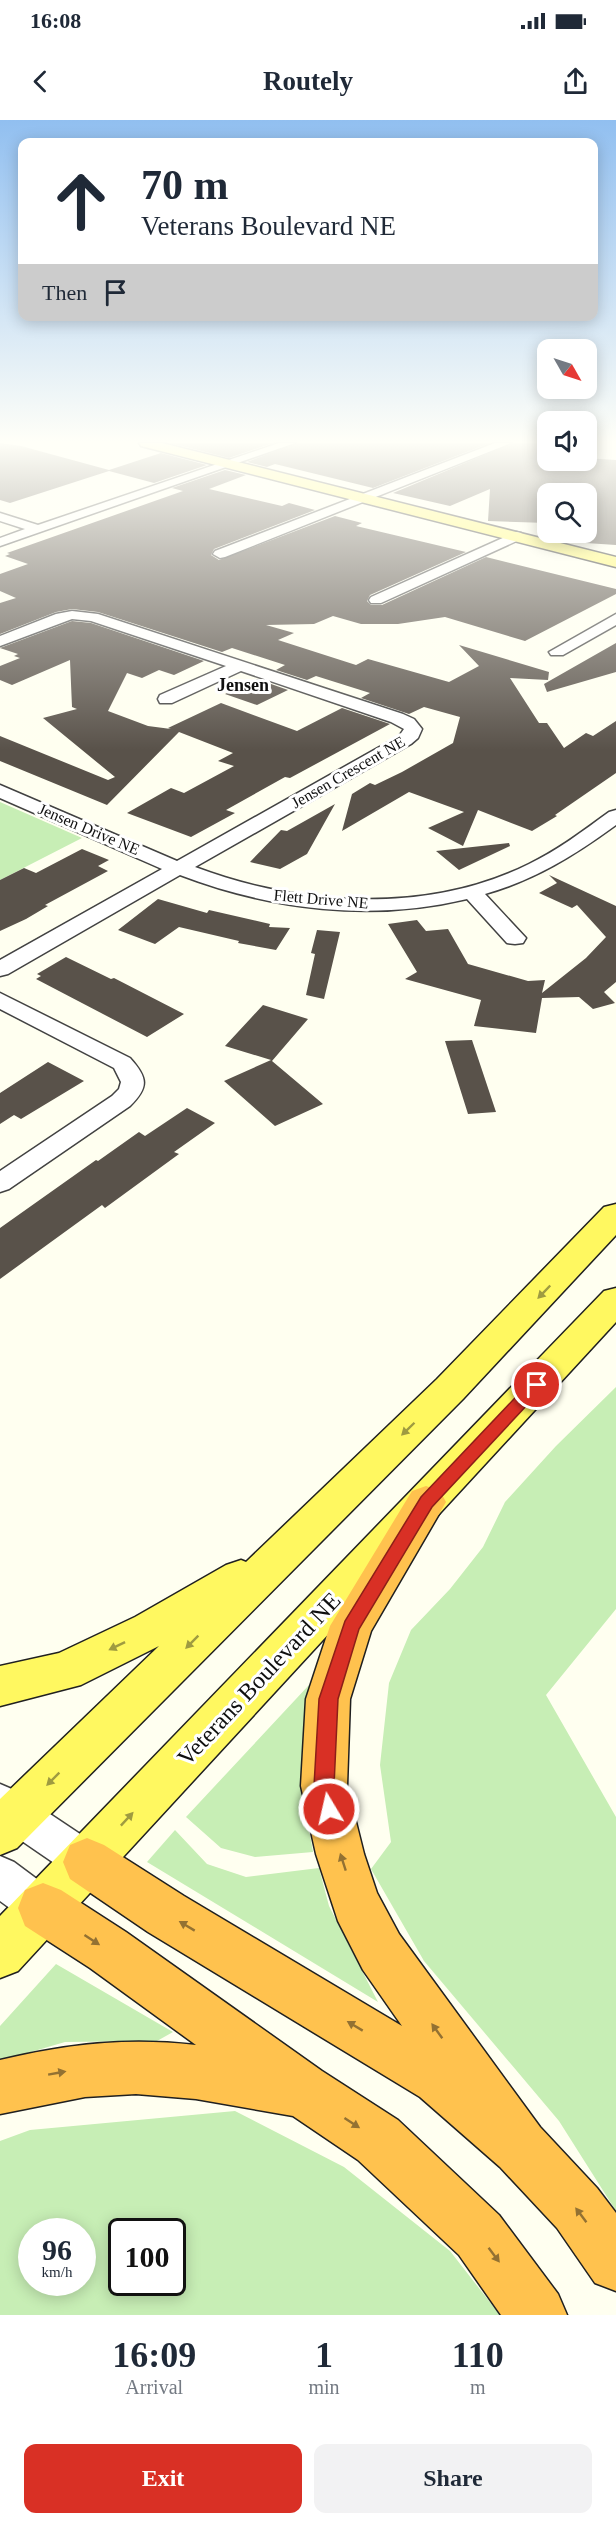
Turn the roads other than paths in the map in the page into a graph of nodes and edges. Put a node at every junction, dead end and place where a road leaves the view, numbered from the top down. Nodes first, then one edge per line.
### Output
1 (242, 545) edge
2 (495, 545) edge
3 (552, 545) edge
4 (220, 554) dead end
5 (616, 562) edge
6 (376, 600) dead end
7 (616, 619) edge
8 (0, 641) edge
9 (557, 652) dead end
10 (240, 666) junction
11 (166, 699) dead end
12 (0, 791) edge
13 (616, 816) edge
14 (179, 868) junction
15 (472, 892) junction
16 (515, 938) dead end
17 (0, 969) edge
18 (0, 1000) edge
19 (0, 1183) edge
20 (616, 1215) edge
21 (611, 1310) edge
22 (426, 1502) junction
23 (279, 1557) junction
24 (0, 1686) edge
25 (6, 1816) edge
26 (87, 1862) junction
27 (0, 1876) edge
28 (44, 1908) junction
29 (0, 1953) edge
30 (0, 2087) edge
31 (303, 2090) junction
32 (520, 2147) junction
33 (616, 2262) edge
34 (537, 2315) edge

1 - 4 street
2 - 6 street
3 - 5 main road
7 - 9 street
8 - 10 street, Jensen Crescent NE
10 - 11 street
10 - 14 street, Jensen Crescent NE
12 - 14 street, Jensen Drive NE
13 - 15 street, Flett Drive NE
14 - 15 street, Flett Drive NE
14 - 17 street
15 - 16 street
18 - 19 street
20 -> 23 main road
21 - 22 main road, Veterans Boulevard NE
26 -> 22 main road, Veterans Boulevard NE
32 -> 22 highway
23 -> 24 main road
23 -> 25 main road
25 - 26 street
26 - 28 main road, Veterans Boulevard NE
32 -> 26 highway
27 - 28 street
28 - 29 main road, Veterans Boulevard NE
28 -> 31 highway
30 -> 31 highway
31 -> 34 highway
33 -> 32 highway

